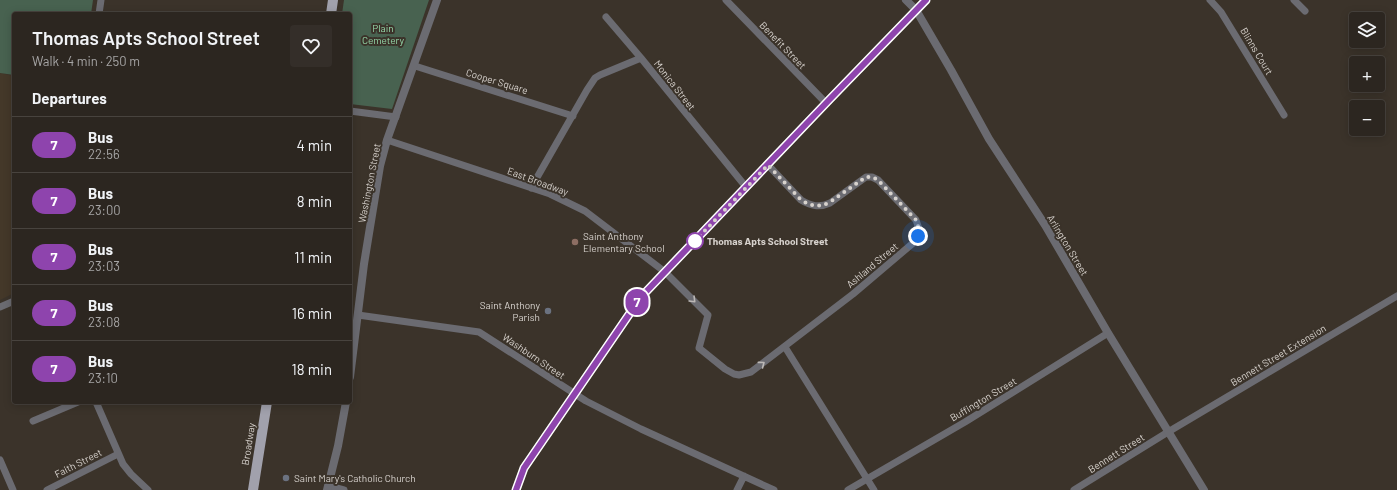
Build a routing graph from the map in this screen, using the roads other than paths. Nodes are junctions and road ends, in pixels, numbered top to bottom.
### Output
1 (101, 0) edge
2 (333, 0) edge
3 (437, 0) edge
4 (726, 0) edge
5 (906, 0) edge
6 (926, 0) edge
7 (1210, 0) edge
8 (1294, 0) edge
9 (916, 10) junction
10 (1305, 11) dead end
11 (99, 12) edge
12 (331, 12) edge
13 (606, 17) dead end
14 (641, 58) junction
15 (415, 66) junction
16 (826, 103) junction
17 (352, 111) edge
18 (1284, 115) dead end
19 (573, 116) junction
20 (396, 117) junction
21 (387, 140) junction
22 (768, 165) junction
23 (746, 187) junction
24 (531, 188) junction
25 (665, 272) junction
26 (1397, 296) edge
27 (12, 302) edge
28 (0, 307) edge
29 (358, 315) junction
30 (1108, 333) junction
31 (785, 347) junction
32 (352, 361) edge
33 (574, 394) junction
34 (73, 404) edge
35 (97, 404) edge
36 (267, 404) edge
37 (346, 404) edge
38 (33, 421) dead end
39 (1168, 432) junction
40 (118, 454) junction
41 (0, 460) edge
42 (744, 476) junction
43 (867, 479) junction
44 (328, 488) edge
45 (13, 490) edge
46 (47, 490) edge
47 (148, 490) edge
48 (253, 490) edge
49 (344, 490) edge
50 (516, 490) edge
51 (737, 490) edge
52 (774, 490) edge
53 (848, 490) edge
54 (874, 490) edge
55 (1074, 490) edge
56 (1204, 490) edge

1 - 11 street
2 - 12 main road
3 - 15 street, Washington Street
4 - 16 street, Benefit Street
5 - 9 street, Arlington Street
6 - 9 street
7 - 18 street, Blinns Court
8 - 10 street
9 - 16 street
9 - 30 street, Arlington Street
13 - 14 street
14 - 19 street, Monica Street
14 - 23 street, Monica Street
15 - 19 street, Cooper Square
15 - 20 street, Washington Street
16 - 22 street
17 - 20 street
19 - 24 street, Monica Street
20 - 21 street, Washington Street
21 - 24 street, East Broadway
21 - 29 street, Washington Street
22 - 23 street
22 - 31 street, Ashland Street
23 - 25 street
24 - 25 street, East Broadway
25 -> 31 street, Ashland Street
25 - 33 street
26 - 39 street, Bennett Street Extension
27 - 28 street
29 - 32 street, Washington Street
29 - 33 street, Washburn Street
30 - 39 street, Arlington Street
30 - 43 street, Buffington Street
31 - 43 street
33 - 42 street, Washburn Street
33 - 50 street
34 - 38 street
35 - 40 street
36 - 48 main road, Broadway
37 - 44 street
39 - 55 street, Bennett Street
39 - 56 street, Arlington Street
40 - 46 street, Faith Street
40 - 47 street
41 - 45 street
42 - 51 street
42 - 52 street, Washburn Street
43 - 53 street
43 - 54 street
44 - 49 street

